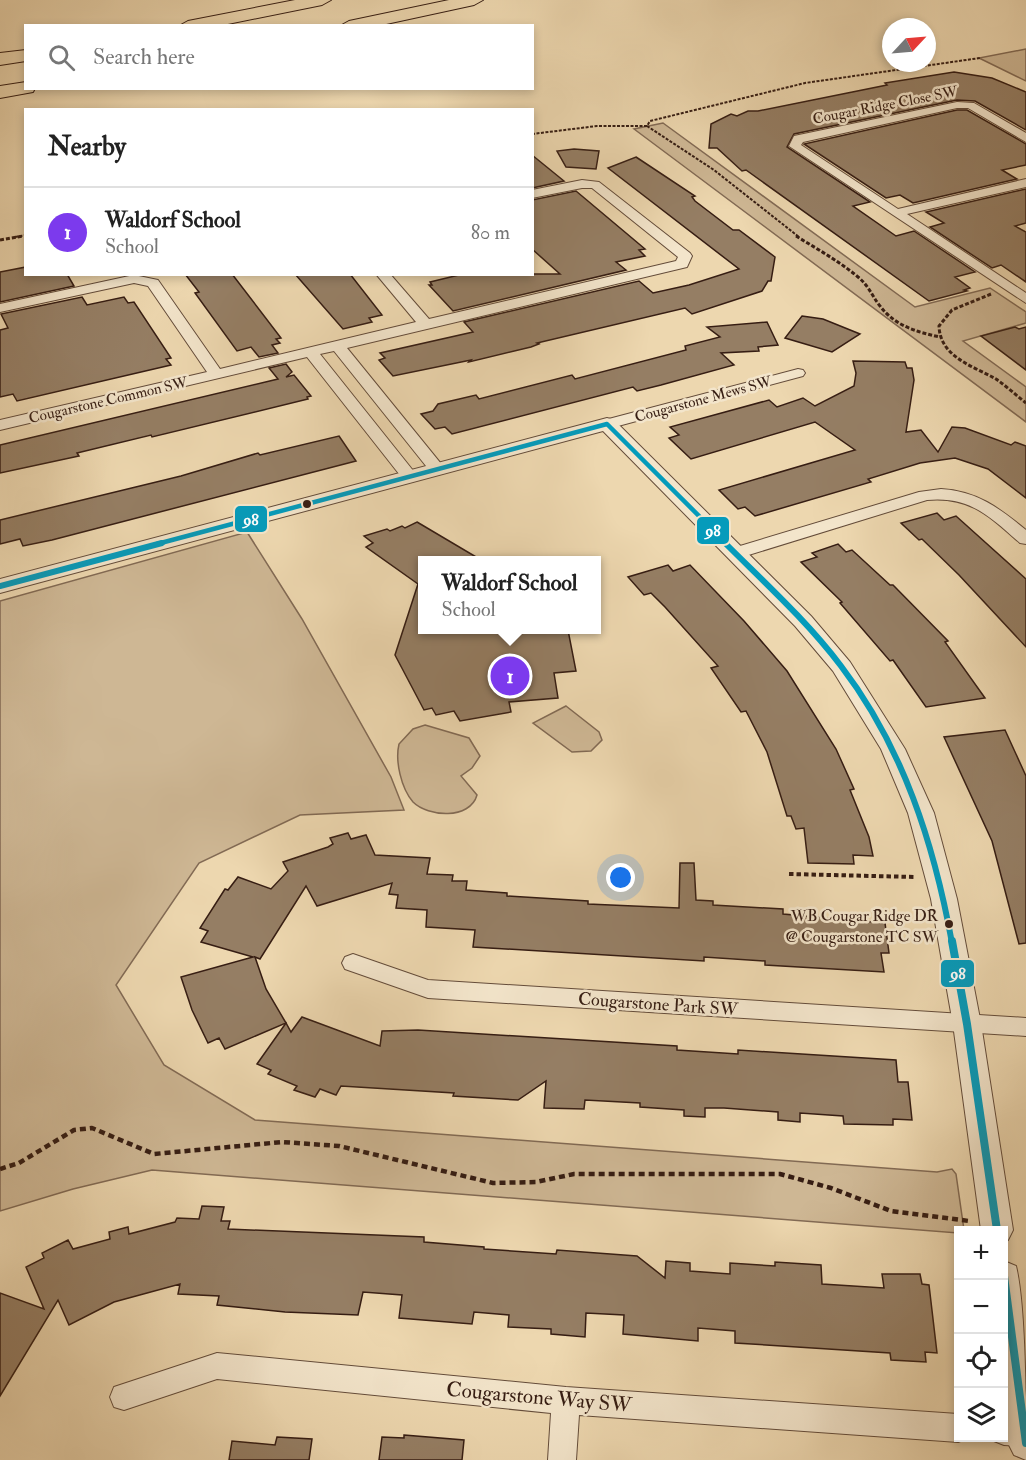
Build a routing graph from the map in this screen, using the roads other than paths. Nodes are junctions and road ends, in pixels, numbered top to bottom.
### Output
1 (322, 0) edge
2 (474, 0) edge
3 (198, 24) edge
4 (359, 24) edge
5 (24, 55) edge
6 (0, 59) edge
7 (24, 88) edge
8 (0, 92) edge
9 (1026, 138) edge
10 (1026, 183) edge
11 (534, 194) edge
12 (896, 213) junction
13 (383, 276) edge
14 (1026, 299) edge
15 (0, 308) edge
16 (425, 324) junction
17 (337, 345) junction
18 (311, 352) junction
19 (798, 373) dead end
20 (216, 374) junction
21 (607, 424) junction
22 (0, 425) edge
23 (436, 468) junction
24 (409, 476) junction
25 (1026, 539) edge
26 (736, 553) junction
27 (0, 586) edge
28 (354, 963) dead end
29 (967, 1024) junction
30 (1026, 1027) edge
31 (997, 1226) edge
32 (1004, 1280) edge
33 (124, 1397) dead end
34 (566, 1401) junction
35 (954, 1428) edge
36 (1020, 1434) edge
37 (562, 1460) edge

1 - 3 highway
2 - 4 highway
5 - 6 highway
7 - 8 highway
9 - 12 street, Cougar Ridge Close SW
10 - 12 street
11 - 16 street, Cougarstone Common SW
12 - 14 street, Cougar Ridge Close SW
13 - 16 street
15 - 20 street, Cougarstone Common SW
16 - 17 street, Cougarstone Common SW
17 - 18 street, Cougarstone Common SW
17 - 23 street
18 - 20 street, Cougarstone Common SW
18 - 24 street
19 - 21 street, Cougarstone Mews SW
20 - 22 street, Cougarstone Common SW
21 - 23 street
21 - 26 street
23 - 24 street
24 - 27 street
25 - 26 street
26 - 29 street
28 - 29 street, Cougarstone Park SW
29 - 30 street, Cougarstone Park SW
29 - 31 street
32 - 36 street
33 - 34 street, Cougarstone Way SW
34 - 35 street, Cougarstone Way SW
34 - 37 street

